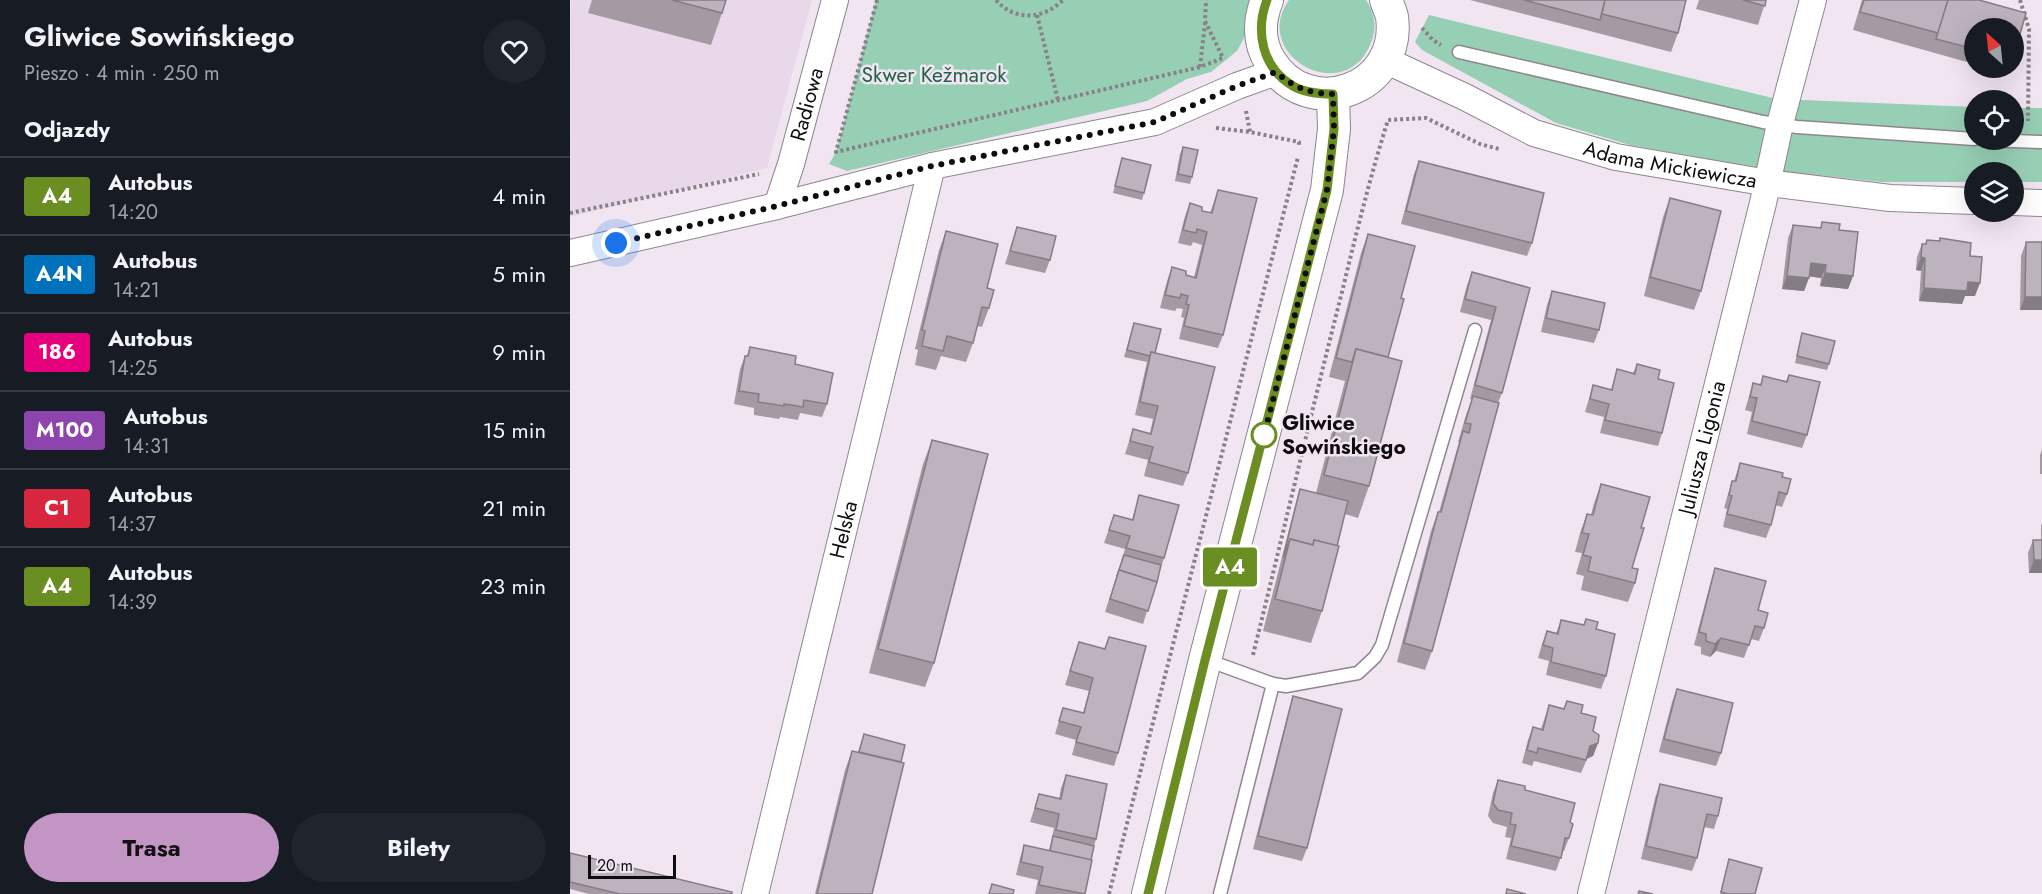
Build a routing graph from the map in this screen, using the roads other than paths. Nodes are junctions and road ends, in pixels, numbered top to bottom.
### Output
1 (836, 0) edge
2 (1268, 0) edge
3 (1386, 0) edge
4 (1813, 0) edge
5 (1459, 52) road end
6 (1385, 60) junction
7 (1276, 72) junction
8 (1333, 94) junction
9 (1780, 124) junction
10 (1964, 138) edge
11 (2024, 142) edge
12 (2042, 142) edge
13 (932, 166) junction
14 (1768, 183) junction
15 (1964, 201) edge
16 (2024, 202) edge
17 (2042, 202) edge
18 (777, 206) junction
19 (570, 253) edge
20 (1475, 330) dead end
21 (1205, 660) junction
22 (1273, 684) junction
23 (755, 894) edge
24 (1148, 894) edge
25 (1220, 894) edge
26 (1591, 894) edge

1 - 18 street, Radiowa
2 - 7 street
3 - 6 street
4 - 9 street, Juliusza Ligonia
5 - 9 lane
6 - 8 street
6 - 14 street, Adama Mickiewicza
7 - 8 street
7 - 13 street
8 - 21 street
9 - 10 lane
9 - 14 street, Juliusza Ligonia
11 - 12 lane
13 - 18 street
13 - 23 street, Helska
14 - 15 street, Adama Mickiewicza
14 - 26 street, Juliusza Ligonia
16 - 17 street
18 - 19 street
20 - 22 lane
21 - 22 lane
21 - 24 street
22 - 25 lane

